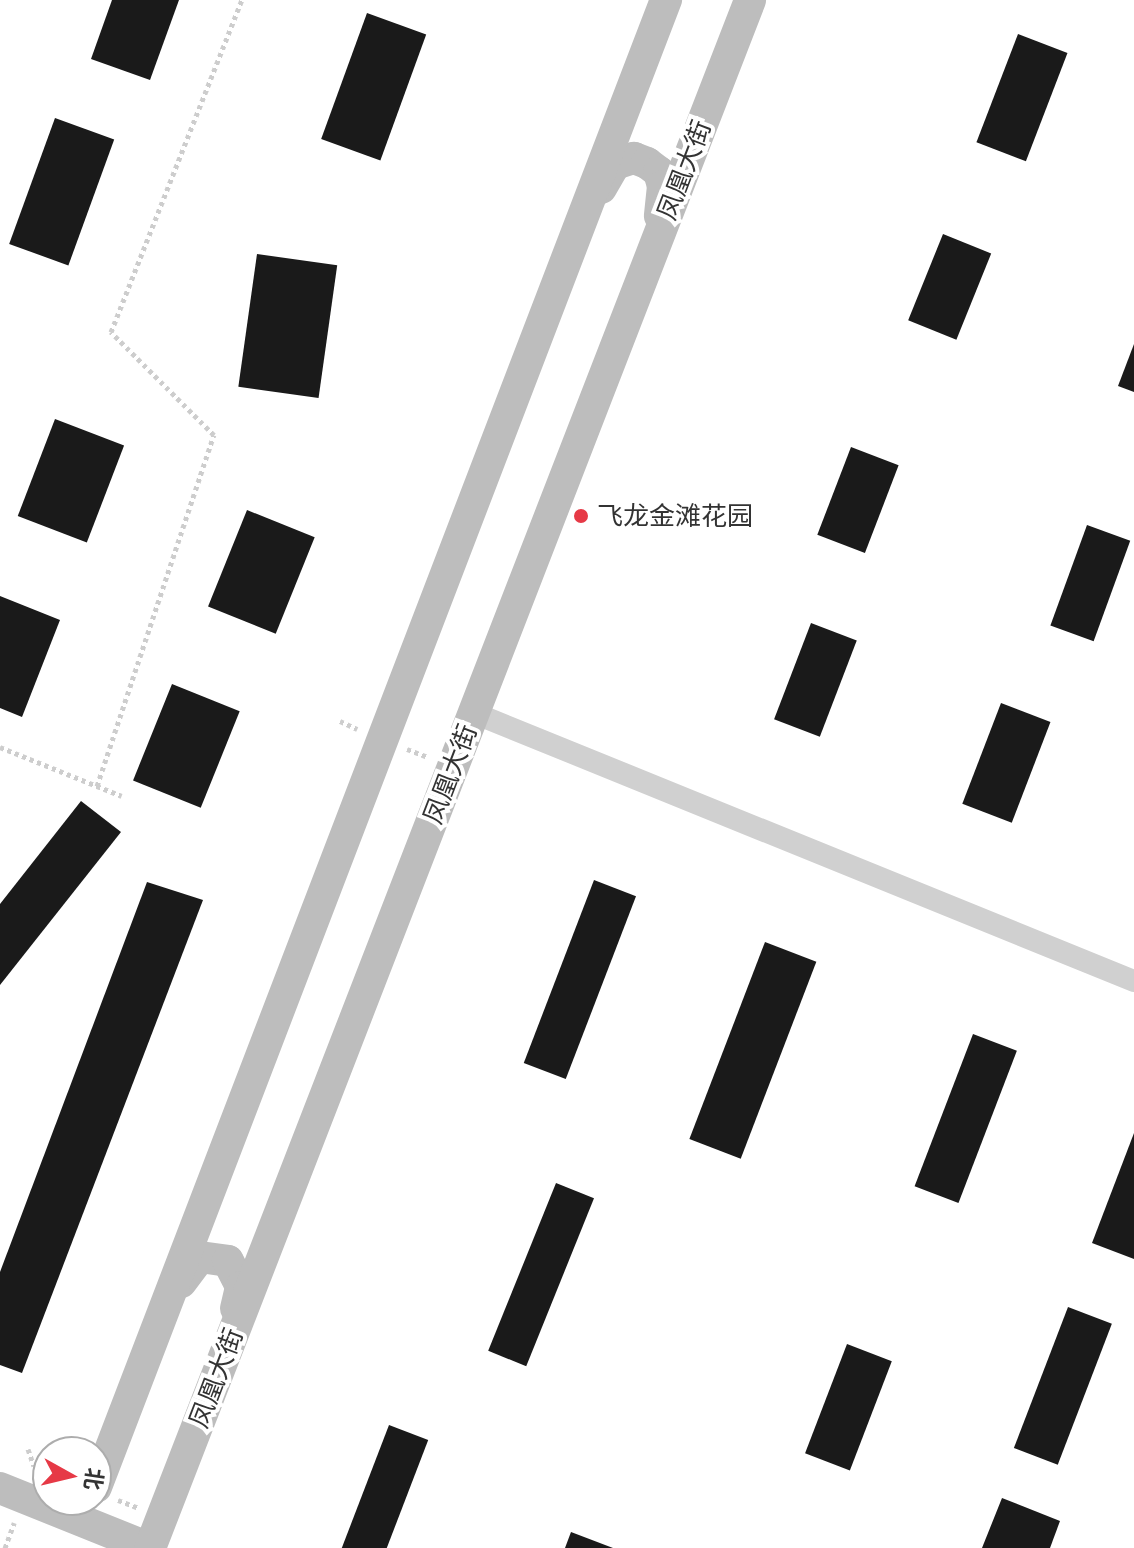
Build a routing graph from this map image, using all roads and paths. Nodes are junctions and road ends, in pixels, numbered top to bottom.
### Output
1 (242, 0) edge
2 (666, 0) edge
3 (750, 0) edge
4 (577, 232) junction
5 (650, 258) junction
6 (474, 713) junction
7 (340, 721) dead end
8 (369, 733) dead end
9 (398, 745) dead end
10 (0, 747) edge
11 (442, 763) dead end
12 (97, 786) junction
13 (122, 796) dead end
14 (1134, 981) edge
15 (155, 1333) junction
16 (227, 1351) junction
17 (112, 1445) edge
18 (28, 1449) dead end
19 (32, 1460) edge
20 (0, 1488) edge
21 (83, 1523) edge
22 (150, 1548) edge

1 - 12 path
2 - 4 main road
3 - 5 main road, 凤凰大街
4 - 5 main road
4 - 15 main road
5 - 6 main road, 凤凰大街
6 - 14 street
6 - 16 main road, 凤凰大街
7 - 8 path
9 - 11 path
10 - 12 path
12 - 13 path
15 - 16 main road
15 - 17 main road
16 - 22 main road, 凤凰大街
18 - 19 path
20 - 21 main road
21 - 22 main road

